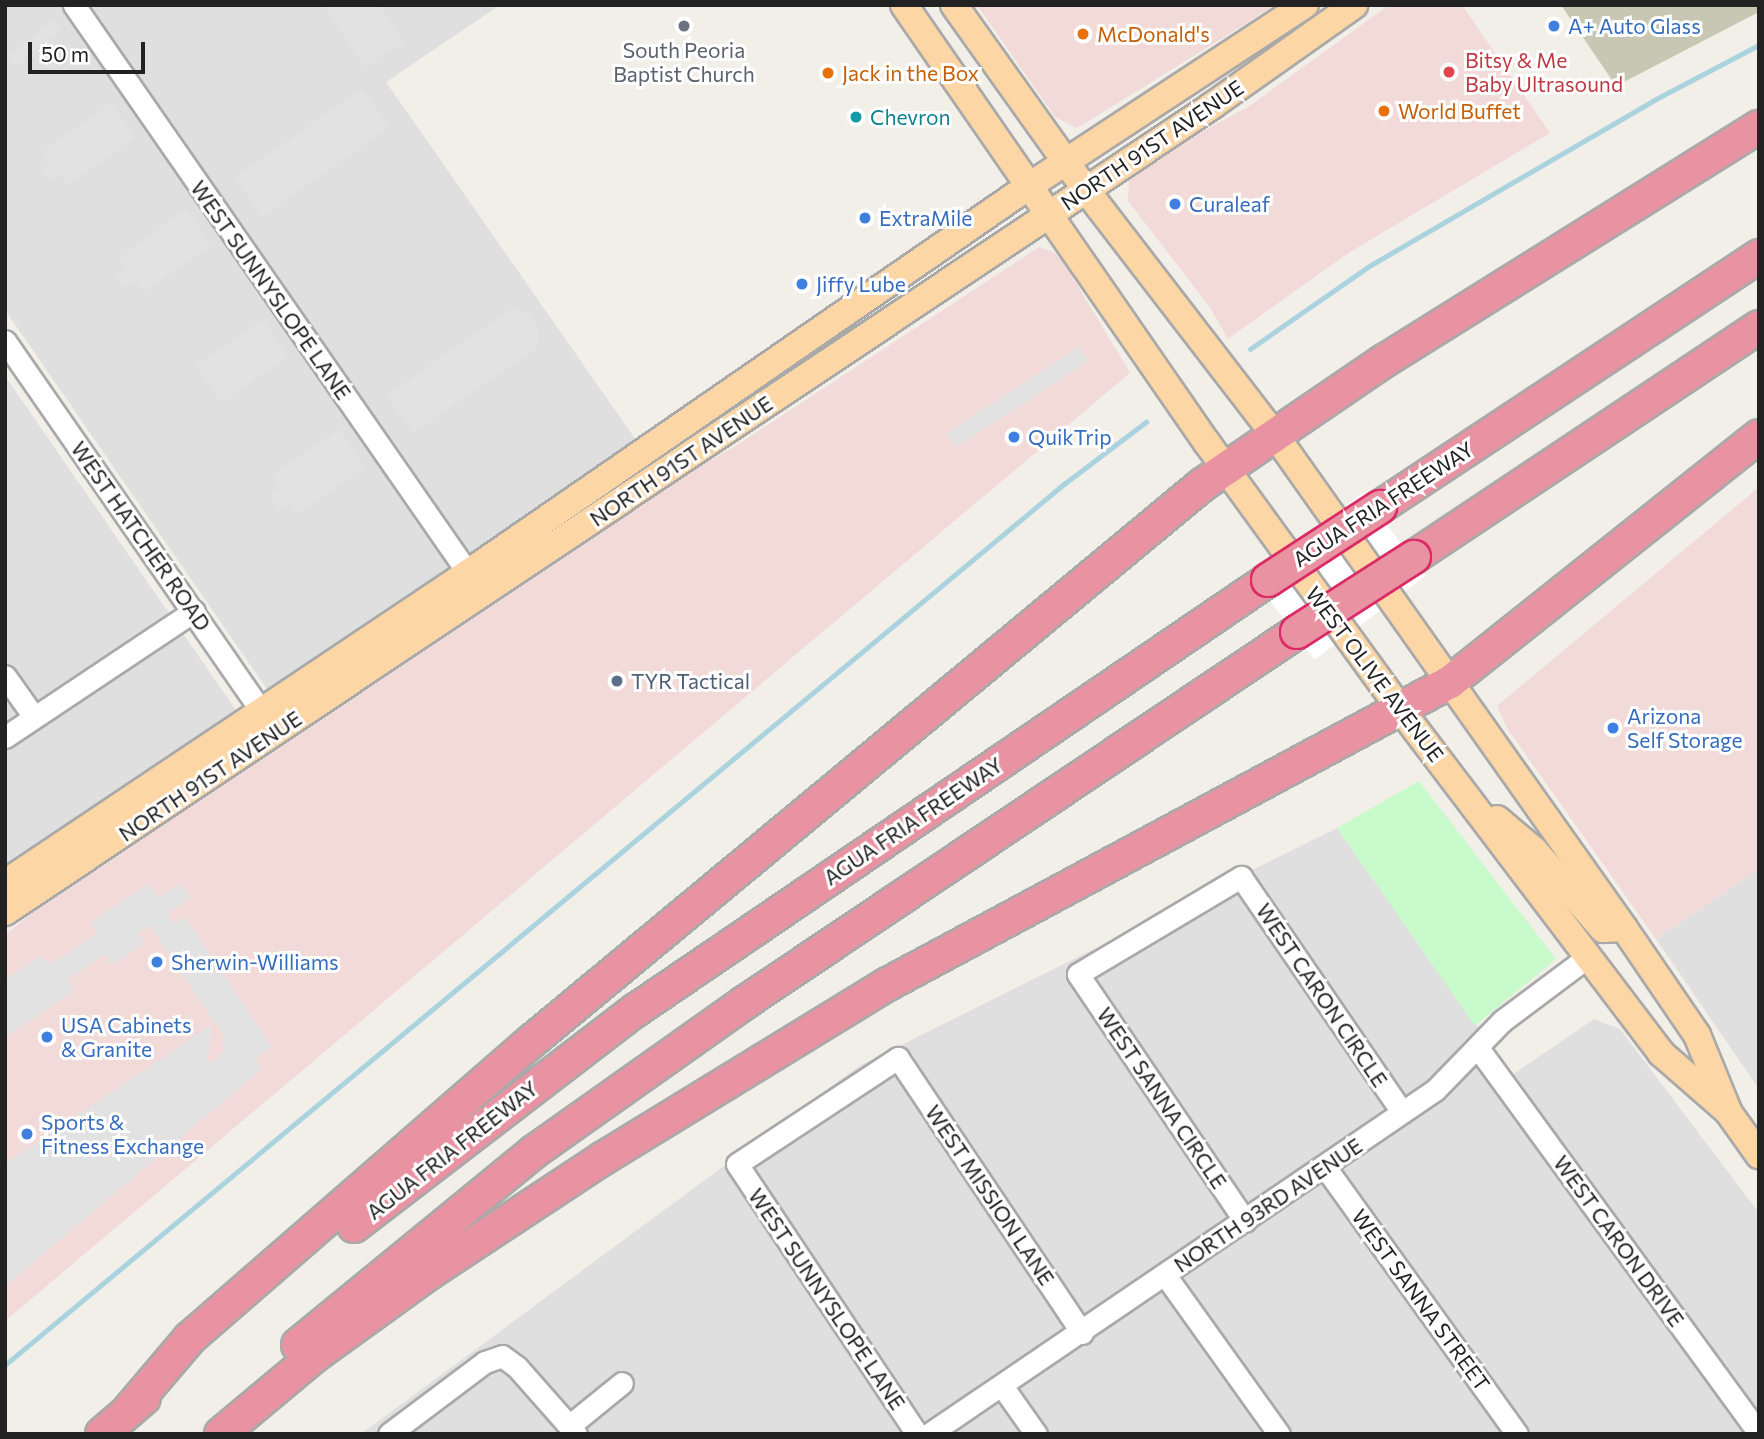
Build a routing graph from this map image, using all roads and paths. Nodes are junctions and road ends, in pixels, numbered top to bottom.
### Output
1 (74, 5) edge
2 (904, 5) edge
3 (954, 5) edge
4 (1306, 5) edge
5 (1354, 5) edge
6 (1759, 127) edge
7 (1066, 162) junction
8 (1029, 187) junction
9 (1086, 190) junction
10 (1049, 215) junction
11 (1759, 256) edge
12 (1759, 327) edge
13 (819, 331) junction
14 (5, 341) edge
15 (836, 357) junction
16 (1275, 435) junction
17 (1759, 436) edge
18 (655, 446) junction
19 (670, 468) junction
20 (1226, 469) junction
21 (475, 584) junction
22 (194, 611) junction
23 (5, 676) edge
24 (1450, 682) junction
25 (1399, 709) junction
26 (34, 717) junction
27 (269, 722) junction
28 (5, 737) edge
29 (1472, 803) junction
30 (37, 876) junction
31 (5, 883) edge
32 (5, 912) edge
33 (1624, 928) junction
34 (1589, 956) junction
35 (1078, 974) joint
36 (1478, 1048) junction
37 (1402, 1112) junction
38 (1729, 1112) junction
39 (1759, 1154) edge
40 (737, 1164) joint
41 (1325, 1167) junction
42 (1245, 1221) junction
43 (1165, 1275) junction
44 (1082, 1333) junction
45 (622, 1383) dead end
46 (1002, 1386) junction
47 (128, 1412) junction
48 (573, 1430) edge
49 (1759, 1433) edge
50 (102, 1434) edge
51 (197, 1434) edge
52 (221, 1434) edge
53 (389, 1434) edge
54 (916, 1434) edge
55 (929, 1434) edge
56 (1037, 1434) edge
57 (1279, 1434) edge
58 (1517, 1434) edge

1 - 21 street, WEST SUNNYSLOPE LANE
2 - 8 main road, WEST OLIVE AVENUE
3 - 7 main road, WEST OLIVE AVENUE
4 - 7 main road, NORTH 91ST AVENUE
5 - 9 main road, NORTH 91ST AVENUE
6 - 16 highway
7 - 8 main road, NORTH 91ST AVENUE
7 - 9 main road, WEST OLIVE AVENUE
8 - 10 main road, WEST OLIVE AVENUE
8 - 13 main road, NORTH 91ST AVENUE
9 - 10 main road, NORTH 91ST AVENUE
9 - 16 main road, WEST OLIVE AVENUE
10 - 15 main road, NORTH 91ST AVENUE
10 - 20 main road, WEST OLIVE AVENUE
11 - 47 highway, AGUA FRIA FREEWAY, bridge
12 - 51 highway, bridge
13 - 15 main road
13 - 18 main road, NORTH 91ST AVENUE
14 - 22 street, WEST HATCHER ROAD
15 - 19 main road, NORTH 91ST AVENUE
16 - 20 highway
16 - 24 main road, WEST OLIVE AVENUE
17 - 24 highway
18 - 19 main road
18 - 21 main road, NORTH 91ST AVENUE
19 - 21 main road, NORTH 91ST AVENUE
20 - 25 main road, WEST OLIVE AVENUE
20 - 47 highway
21 - 27 main road, NORTH 91ST AVENUE
22 - 26 street
22 - 27 street, WEST HATCHER ROAD
23 - 26 street
24 - 25 highway
24 - 33 main road, WEST OLIVE AVENUE
25 - 29 main road, WEST OLIVE AVENUE
25 - 52 highway
26 - 28 street
27 - 30 main road, NORTH 91ST AVENUE
29 - 33 main road
29 - 34 main road, WEST OLIVE AVENUE
30 - 31 main road, NORTH 91ST AVENUE
30 - 32 main road, NORTH 91ST AVENUE
33 - 38 main road, WEST OLIVE AVENUE
34 - 36 street, NORTH 93RD AVENUE
34 - 38 main road, WEST OLIVE AVENUE
35 - 37 street, WEST CARON CIRCLE
35 - 42 street, WEST SANNA CIRCLE
36 - 37 street, NORTH 93RD AVENUE
36 - 49 street, WEST CARON DRIVE
37 - 41 street, NORTH 93RD AVENUE
38 - 39 main road, WEST OLIVE AVENUE
40 - 44 street, WEST MISSION LANE
40 - 54 street, WEST SUNNYSLOPE LANE
41 - 42 street, NORTH 93RD AVENUE
41 - 58 street, WEST SANNA STREET
42 - 43 street, NORTH 93RD AVENUE
43 - 44 street, NORTH 93RD AVENUE
43 - 57 street
44 - 46 street, NORTH 93RD AVENUE
45 - 48 street
46 - 55 street, NORTH 93RD AVENUE
46 - 56 street
47 - 50 highway, AGUA FRIA FREEWAY
48 - 53 street

